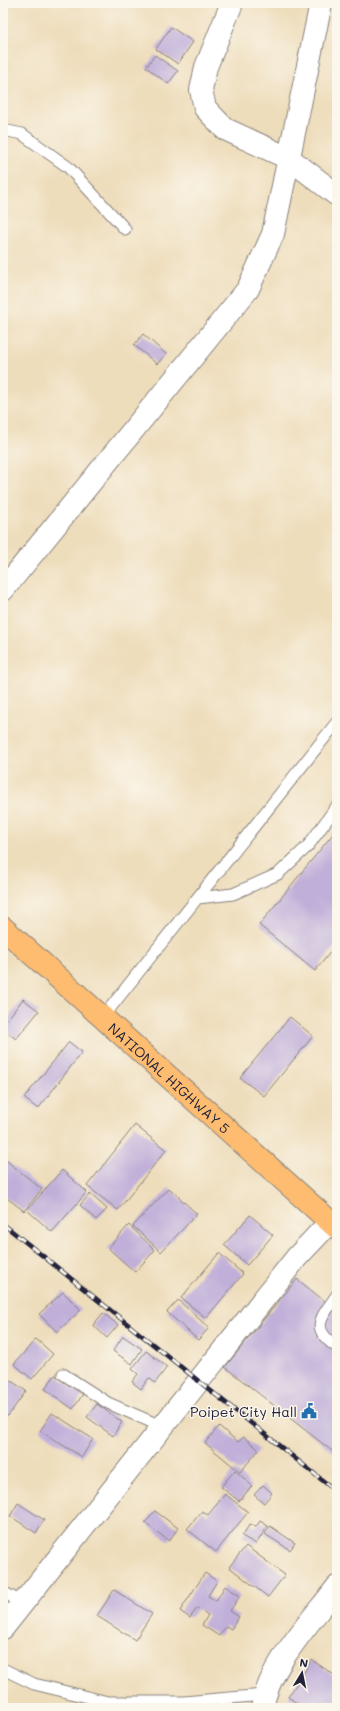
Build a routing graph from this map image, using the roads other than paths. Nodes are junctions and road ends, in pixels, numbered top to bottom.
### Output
1 (232, 3) edge
2 (321, 3) edge
3 (3, 130) edge
4 (290, 159) junction
5 (337, 195) edge
6 (124, 229) dead end
7 (3, 590) edge
8 (336, 728) edge
9 (337, 806) edge
10 (198, 898) junction
11 (3, 928) edge
12 (103, 1017) junction
13 (334, 1225) edge
14 (337, 1295) edge
15 (337, 1347) edge
16 (63, 1374) dead end
17 (163, 1427) junction
18 (337, 1587) edge
19 (3, 1592) edge
20 (22, 1603) junction
21 (3, 1628) edge
22 (3, 1669) edge
23 (263, 1701) edge

1 - 4 street
2 - 4 street
3 - 6 lane
4 - 5 street
4 - 7 street
8 - 10 lane
9 - 10 lane
10 - 12 lane
11 - 12 highway, NATIONAL HIGHWAY 5
12 - 13 highway, NATIONAL HIGHWAY 5
13 - 17 street
14 - 15 lane
16 - 17 lane
17 - 20 street
18 - 23 street
19 - 20 lane
20 - 21 street
22 - 23 lane

